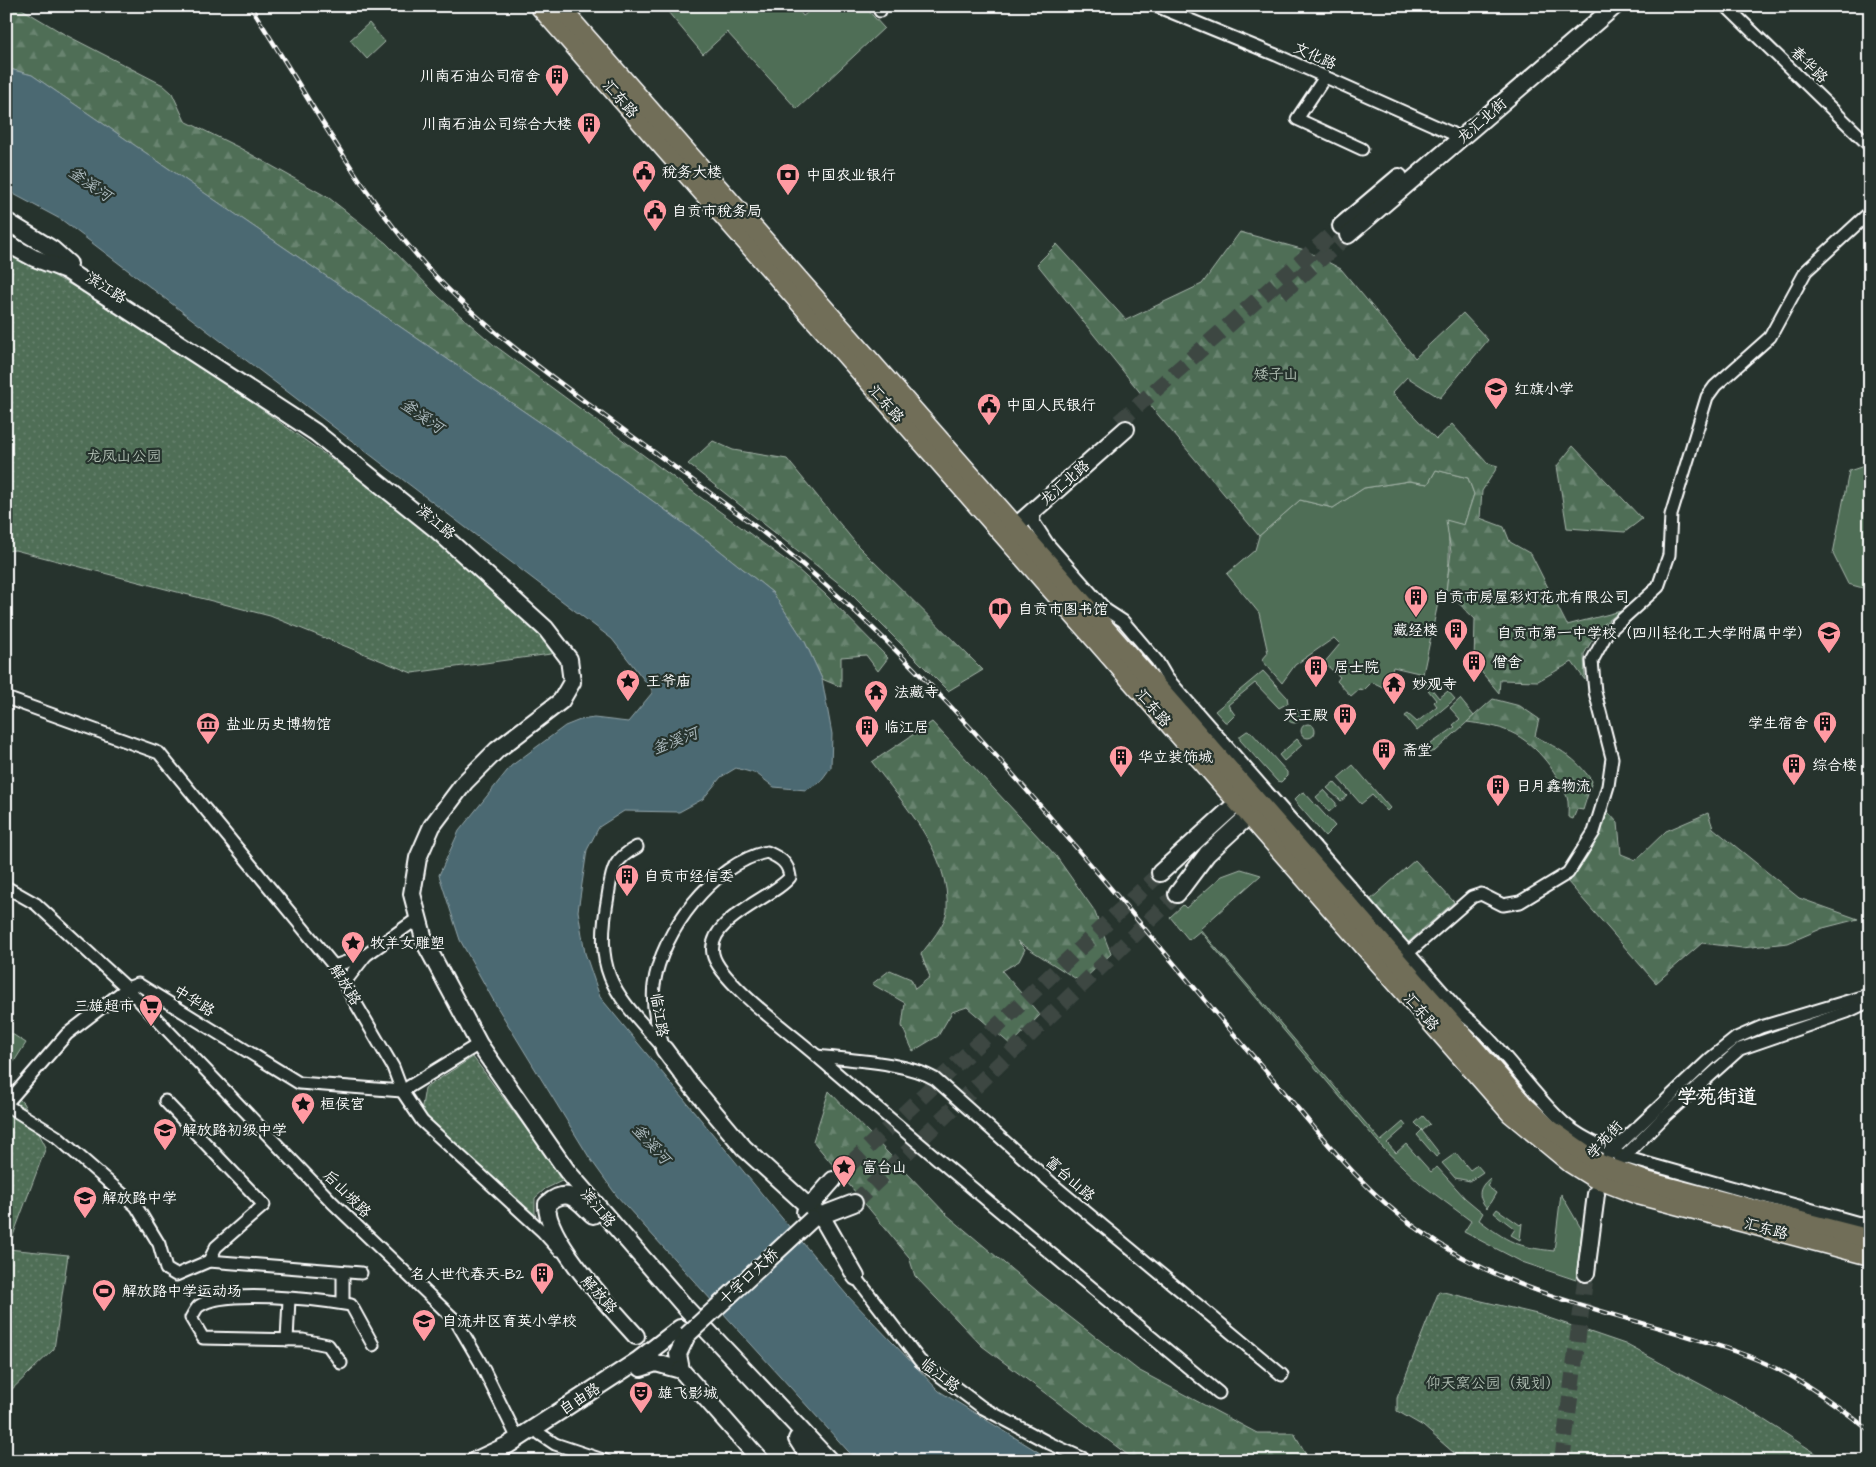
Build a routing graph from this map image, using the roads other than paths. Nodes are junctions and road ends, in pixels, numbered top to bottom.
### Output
1 (539, 6) edge
2 (559, 6) edge
3 (1156, 6) edge
4 (1602, 6) edge
5 (1616, 6) edge
6 (1726, 6) edge
7 (1325, 77) junction
8 (1455, 137) junction
9 (1870, 146) edge
10 (1362, 149) dead end
11 (1870, 212) edge
12 (6, 222) edge
13 (6, 230) edge
14 (1344, 231) tunnel mouth
15 (6, 242) edge
16 (69, 264) junction
17 (1036, 509) junction
18 (1006, 529) junction
19 (6, 698) edge
20 (1249, 805) junction
21 (637, 847) dead end
22 (6, 887) edge
23 (417, 919) junction
24 (1409, 952) junction
25 (366, 955) junction
26 (334, 966) junction
27 (345, 982) junction
28 (127, 988) junction
29 (1870, 992) edge
30 (1870, 1002) edge
31 (479, 1044) junction
32 (664, 1049) junction
33 (817, 1056) junction
34 (402, 1091) junction
35 (165, 1101) dead end
36 (6, 1104) edge
37 (1612, 1151) junction
38 (1605, 1174) junction
39 (832, 1180) tunnel mouth
40 (854, 1203) tunnel mouth
41 (812, 1213) junction
42 (1870, 1226) edge
43 (623, 1236) junction
44 (1870, 1239) edge
45 (1870, 1256) edge
46 (209, 1261) junction
47 (344, 1272) junction
48 (361, 1273) dead end
49 (1586, 1273) tunnel mouth
50 (856, 1277) joint
51 (587, 1281) junction
52 (289, 1299) junction
53 (342, 1303) junction
54 (683, 1332) junction
55 (636, 1336) junction
56 (287, 1340) junction
57 (373, 1345) dead end
58 (340, 1363) dead end
59 (635, 1367) junction
60 (681, 1370) junction
61 (1282, 1375) dead end
62 (1219, 1393) dead end
63 (771, 1400) junction
64 (540, 1434) junction
65 (518, 1439) junction
66 (745, 1442) junction
67 (474, 1461) edge
68 (494, 1461) edge
69 (606, 1461) edge
70 (760, 1461) edge
71 (770, 1461) edge
72 (811, 1461) edge
73 (830, 1461) edge
74 (1089, 1461) edge

1 - 18 main road, 汇东路
2 - 18 main road, 汇东路
3 - 7 street, 文化路
4 - 8 main road, 龙汇北街
5 - 8 main road, 龙汇北街
6 - 9 street, 春华路
7 - 8 street, 文化路
7 - 10 street
8 - 14 main road, 龙汇北街
11 - 24 street
12 - 16 main road
13 - 16 main road, 滨江路
15 - 23 main road, 滨江路
16 - 23 main road, 滨江路
17 - 18 main road, 龙汇北路
17 - 18 main road, 龙汇北路
17 - 24 street
18 - 20 main road, 汇东路
19 - 26 street, 解放路
20 - 20 main road
20 - 38 main road, 汇东路
21 - 32 street
22 - 28 street, 后山坡路
23 - 25 street
23 - 31 main road, 滨江路
24 - 37 street
25 - 26 street
25 - 27 street
26 - 27 street, 解放路
27 - 34 street, 解放路
28 - 34 street, 中华路
28 - 36 street
28 - 65 street, 后山坡路
29 - 37 street, 学苑街
30 - 38 street, 学苑街
31 - 34 street
31 - 43 main road, 滨江路
32 - 33 street, 临江路
32 - 41 main road, 临江路
33 - 61 street, 富台山路
33 - 62 street
34 - 51 street, 解放路
35 - 46 street
36 - 46 street
37 - 38 street, 学苑街
37 - 38 street
38 - 42 street
38 - 44 main road, 汇东路
38 - 45 main road, 汇东路
38 - 49 main road
39 - 41 main road, 十字口大桥
40 - 41 main road
41 - 50 main road, 临江路
41 - 54 main road, 十字口大桥, bridge
43 - 51 main road
43 - 63 main road, 滨江路
46 - 47 street
47 - 48 street
47 - 53 street
50 - 74 street, 临江路
51 - 55 main road, 解放路
52 - 53 street
52 - 56 street
52 - 56 street
53 - 57 street
54 - 55 main road
54 - 59 main road, 自由路
54 - 60 main road
55 - 59 main road
56 - 58 street
59 - 60 main road
59 - 64 main road, 自由路
59 - 65 main road, 自由路
60 - 66 main road
63 - 72 main road
63 - 73 main road, 滨江路
64 - 68 main road, 自由路
64 - 69 street
65 - 67 main road, 自由路
66 - 70 main road
66 - 71 main road

